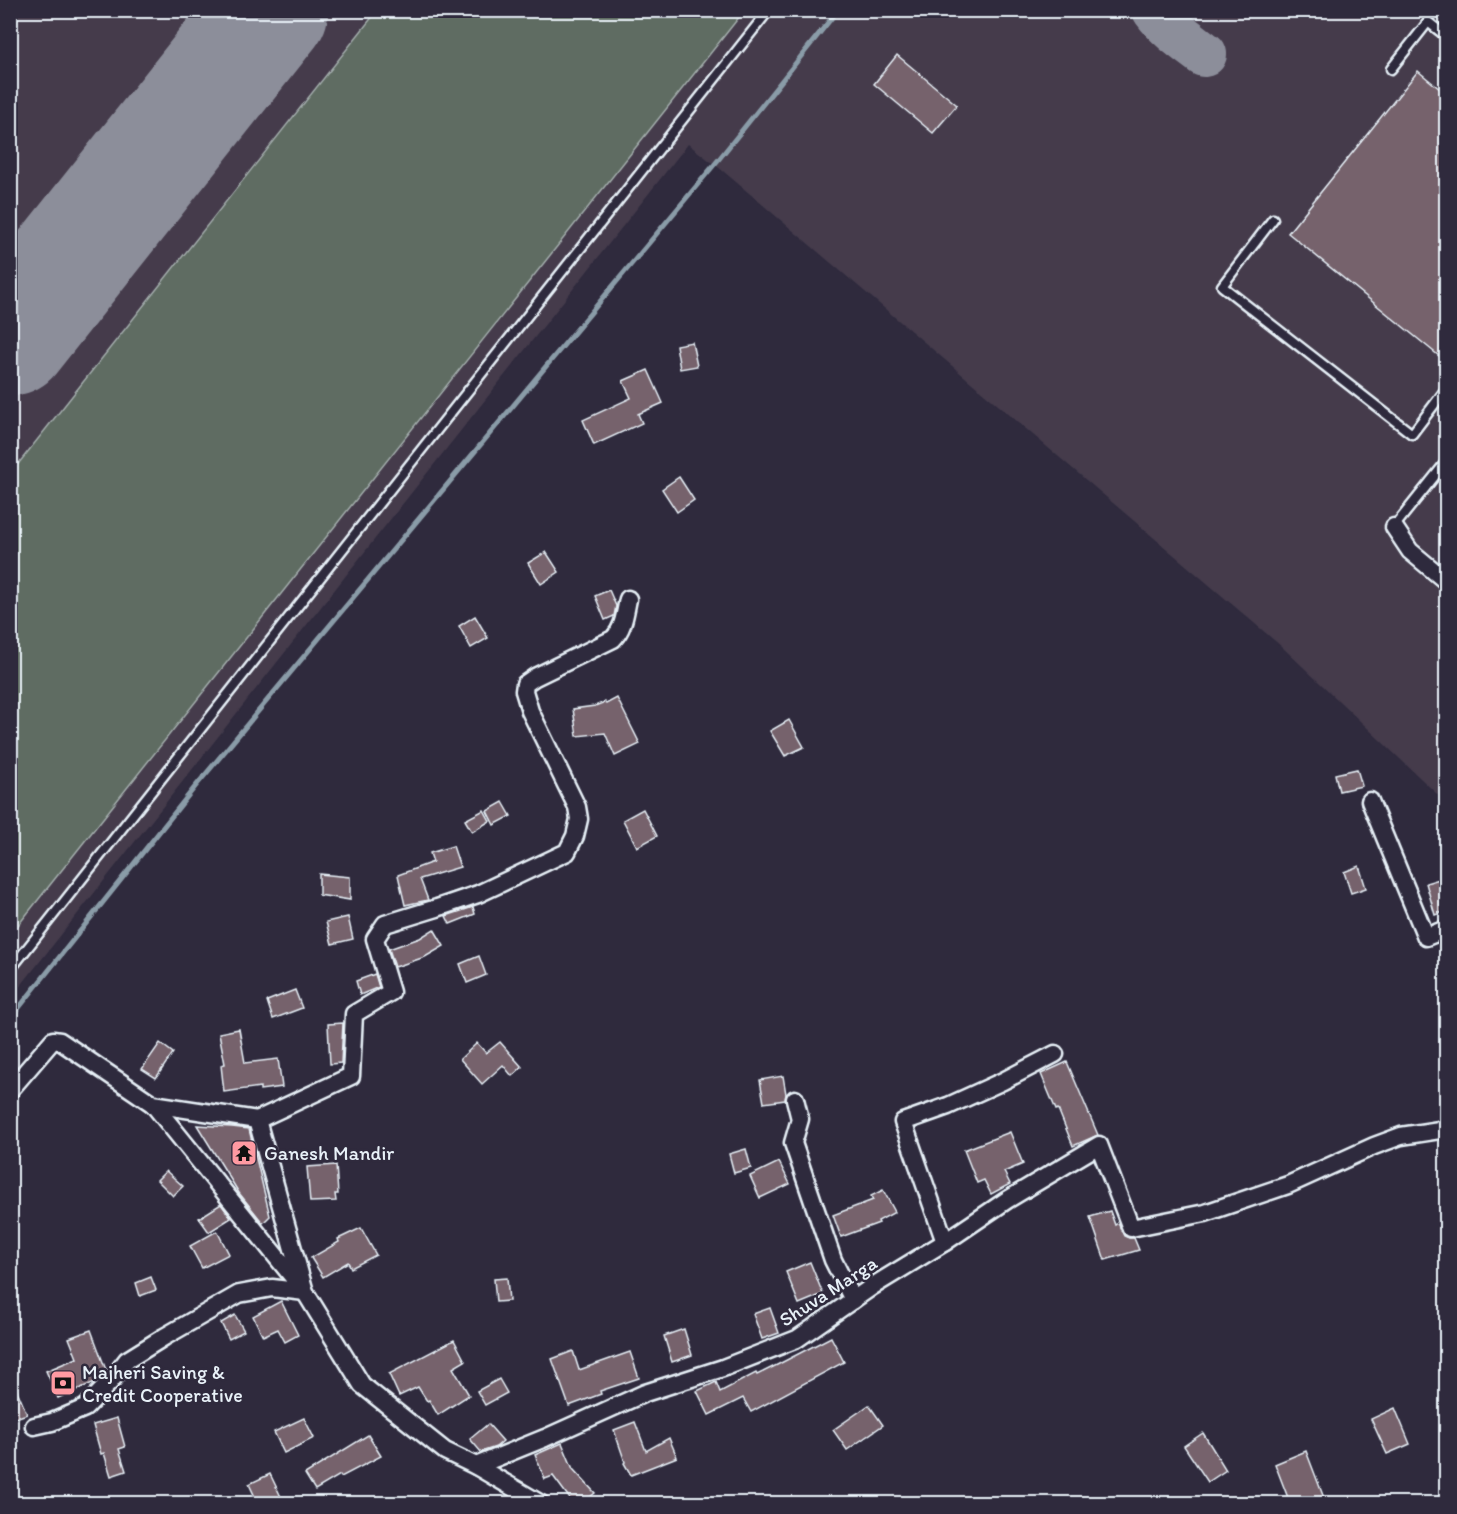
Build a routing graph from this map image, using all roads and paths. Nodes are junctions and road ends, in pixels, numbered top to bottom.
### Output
1 (769, 10) edge
2 (1446, 36) edge
3 (1391, 69) dead end
4 (1273, 219) dead end
5 (1446, 389) edge
6 (1446, 462) edge
7 (1394, 527) joint
8 (1446, 580) edge
9 (628, 599) dead end
10 (1370, 801) dead end
11 (1446, 929) edge
12 (10, 970) edge
13 (1055, 1054) dead end
14 (10, 1090) edge
15 (795, 1099) dead end
16 (153, 1104) junction
17 (257, 1120) junction
18 (1446, 1129) edge
19 (945, 1242) junction
20 (305, 1292) junction
21 (853, 1300) junction
22 (34, 1426) dead end
23 (476, 1466) junction
24 (541, 1503) edge

1 - 12 lane
2 - 3 lane
4 - 5 lane
6 - 7 lane
7 - 8 street
9 - 17 street
10 - 11 street
13 - 19 street
14 - 16 street
15 - 21 street
16 - 17 street
16 - 20 street
17 - 20 street
18 - 19 street, Shuva Marga
19 - 21 street, Shuva Marga
20 - 22 street
20 - 23 street
21 - 23 street, Shuva Marga
23 - 24 street

